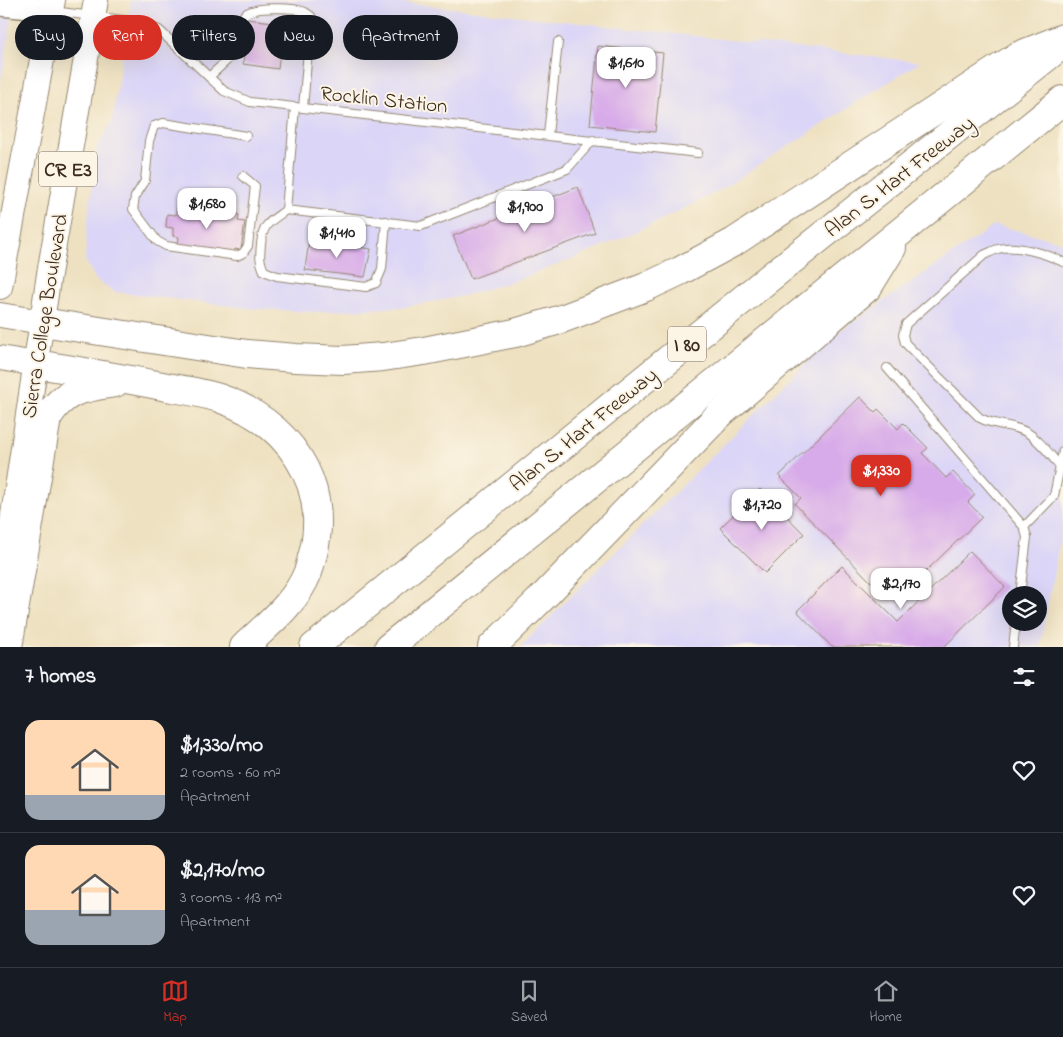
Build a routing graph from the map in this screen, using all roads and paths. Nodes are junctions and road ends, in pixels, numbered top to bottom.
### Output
1 (0, 5) edge
2 (52, 5) edge
3 (95, 8) edge
4 (1063, 38) edge
5 (558, 42) dead end
6 (1063, 44) edge
7 (209, 77) junction
8 (1063, 100) edge
9 (299, 107) junction
10 (548, 135) junction
11 (246, 136) dead end
12 (593, 140) junction
13 (698, 152) dead end
14 (243, 176) dead end
15 (286, 210) junction
16 (386, 221) junction
17 (907, 226) junction
18 (1063, 262) edge
19 (0, 287) edge
20 (0, 315) edge
21 (42, 322) junction
22 (0, 358) edge
23 (36, 364) junction
24 (887, 368) dead end
25 (134, 380) junction
26 (1063, 451) edge
27 (1060, 466) junction
28 (1024, 527) junction
29 (1021, 586) edge
30 (0, 602) edge
31 (1015, 631) edge
32 (8, 647) edge
33 (244, 647) edge
34 (314, 647) edge
35 (389, 647) edge
36 (492, 647) edge
37 (1013, 647) edge

1 - 2 street
2 - 3 lane, Rocklin Station
2 - 19 main road, CR E3
3 - 7 lane, Rocklin Station
3 - 21 main road, Sierra College Boulevard / CR E3
4 - 21 highway
5 - 10 lane
6 - 34 highway, Alan S. Hart Freeway / I 80
7 - 9 lane, Rocklin Station
7 - 9 lane
8 - 17 highway, Alan S. Hart Freeway / I 80
9 - 10 lane, Rocklin Station
9 - 15 lane
10 - 12 lane, Rocklin Station
11 - 14 lane
12 - 13 lane, Rocklin Station
12 - 16 lane
15 - 16 lane
15 - 16 lane
17 - 35 highway, Alan S. Hart Freeway / I 80
17 - 36 highway
18 - 27 lane
20 - 21 main road
21 - 23 main road, Sierra College Boulevard / CR E3
22 - 23 main road
23 - 25 highway
23 - 30 main road, Sierra College Boulevard / CR E3
24 - 28 lane
25 - 32 highway
25 - 33 highway
26 - 27 lane
27 - 28 lane
28 - 29 lane
31 - 37 lane

